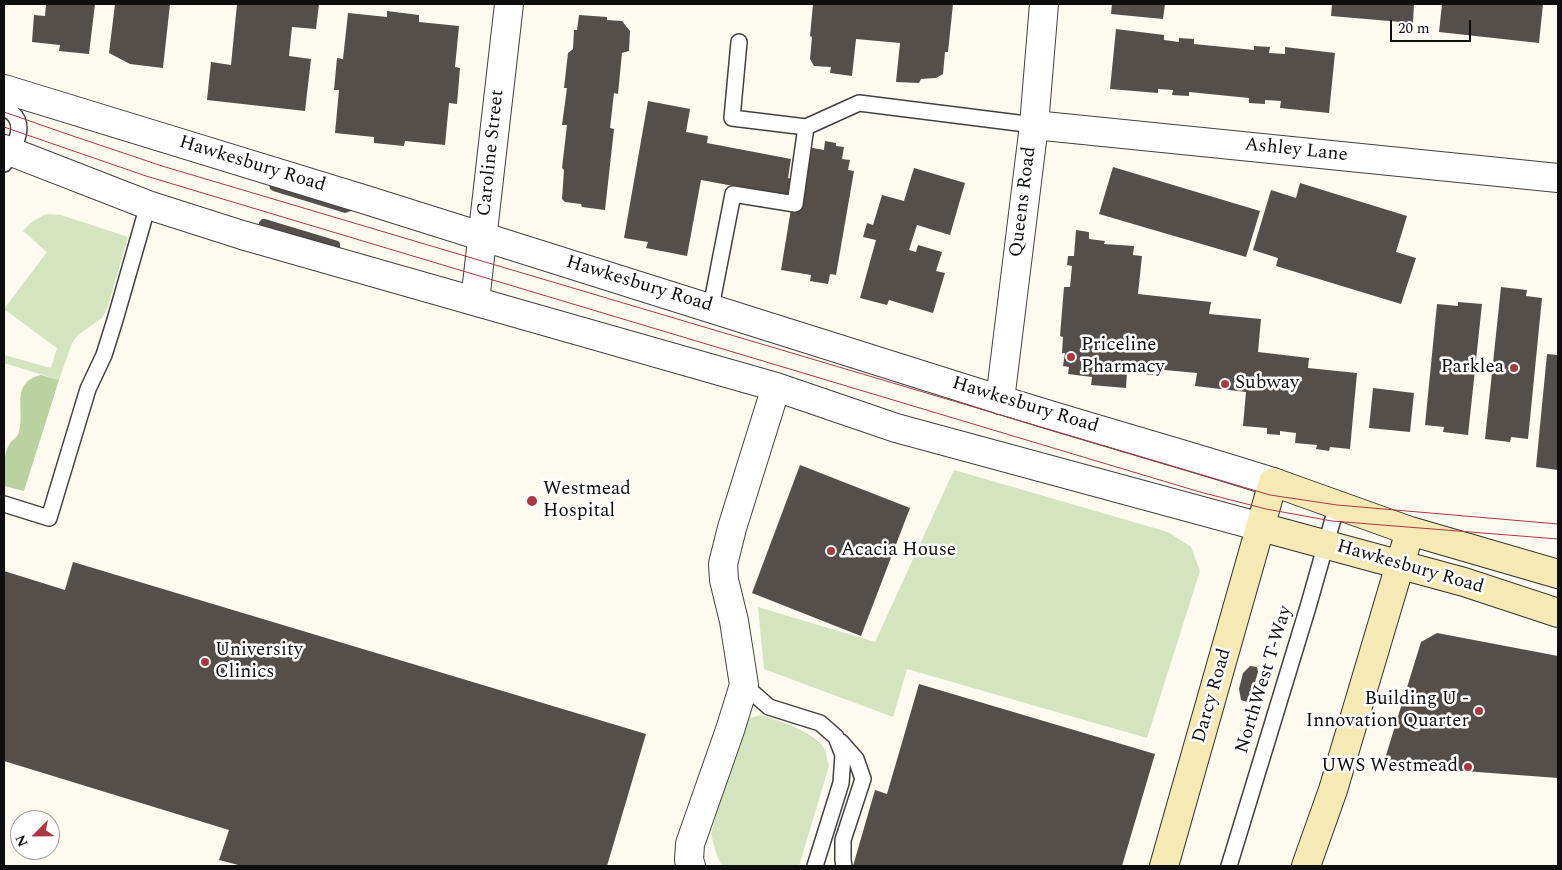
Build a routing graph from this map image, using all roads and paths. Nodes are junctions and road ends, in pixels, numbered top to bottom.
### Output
1 (509, 4) edge
2 (1044, 4) edge
3 (739, 42) dead end
4 (4, 90) edge
5 (4, 108) edge
6 (1034, 125) junction
7 (806, 128) junction
8 (6, 155) edge
9 (1558, 178) edge
10 (148, 206) junction
11 (483, 236) junction
12 (475, 301) junction
13 (711, 307) junction
14 (776, 387) junction
15 (1000, 400) junction
16 (1273, 482) junction
17 (4, 504) edge
18 (1336, 505) junction
19 (1261, 527) junction
20 (1410, 531) junction
21 (1325, 544) junction
22 (1400, 565) junction
23 (1558, 574) edge
24 (1558, 613) edge
25 (744, 685) junction
26 (836, 737) junction
27 (691, 866) edge
28 (815, 866) edge
29 (844, 866) edge
30 (1164, 866) edge
31 (1229, 866) edge
32 (1306, 866) edge

1 - 11 street, Caroline Street
2 - 6 street, Queens Road
3 - 7 lane
4 - 11 street, Hawkesbury Road
5 - 8 lane
6 - 7 lane
6 - 9 street, Ashley Lane
6 - 15 street, Queens Road
7 - 13 lane
8 - 10 street, Hawkesbury Road
10 - 12 street, Hawkesbury Road
10 - 17 lane
11 - 12 street, Caroline Street
11 - 13 street, Hawkesbury Road
12 - 14 street, Hawkesbury Road
13 - 15 street, Hawkesbury Road
14 - 19 street, Hawkesbury Road
14 - 25 street
15 - 16 street, Hawkesbury Road
16 - 18 street, Hawkesbury Road
16 - 19 street
18 - 20 street, Hawkesbury Road
18 - 21 lane, NorthWest T-Way
19 - 21 street, Hawkesbury Road
19 - 30 street, Darcy Road
20 - 22 street
20 - 23 street, Hawkesbury Road
21 - 22 street, Hawkesbury Road
21 - 31 lane, NorthWest T-Way
22 - 24 street, Hawkesbury Road
22 - 32 street
25 - 26 lane
25 - 27 street
26 - 28 lane
26 - 29 lane

